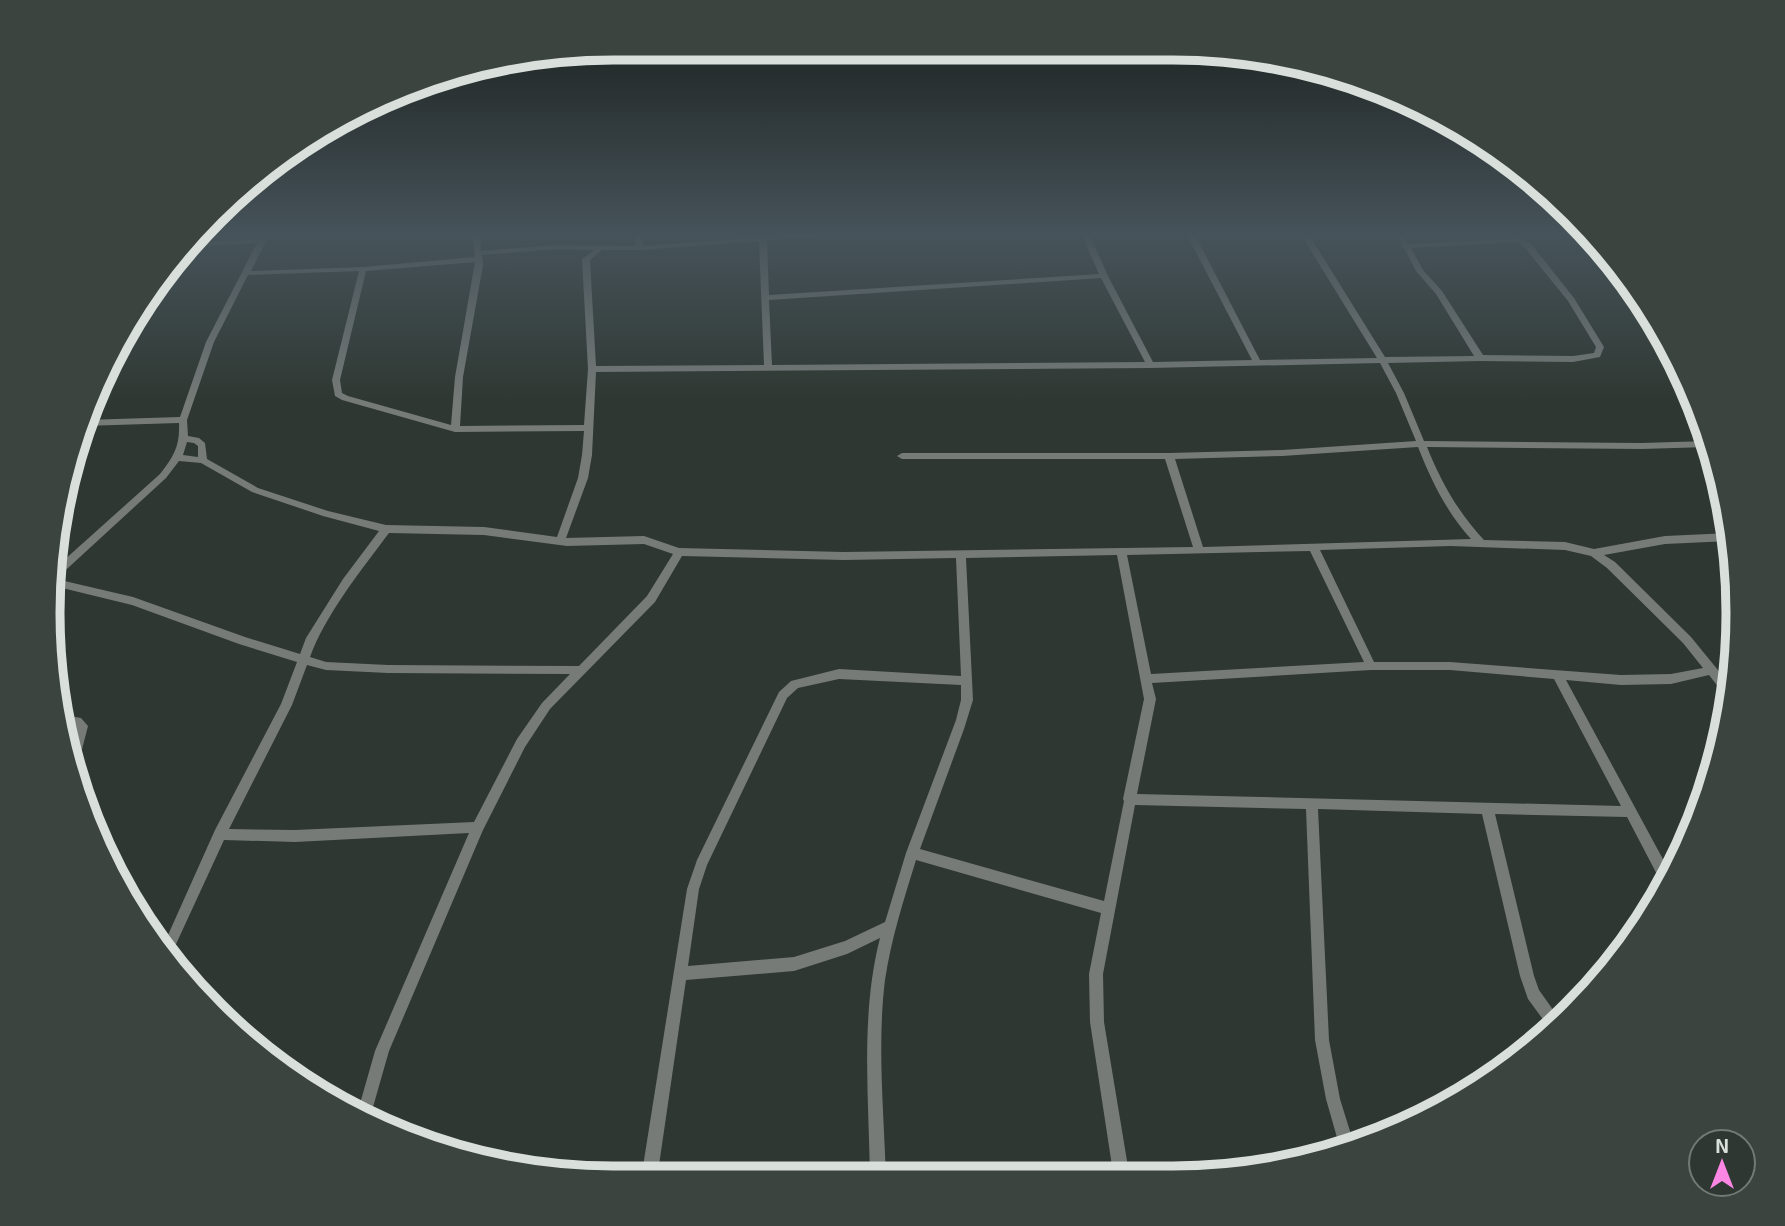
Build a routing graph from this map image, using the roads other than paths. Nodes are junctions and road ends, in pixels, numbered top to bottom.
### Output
1 (237, 290) edge
2 (358, 290) edge
3 (473, 290) edge
4 (588, 290) edge
5 (764, 290) edge
6 (884, 290) edge
7 (1111, 290) edge
8 (1220, 290) edge
9 (1339, 290) edge
10 (1435, 290) edge
11 (1563, 290) edge
12 (764, 298) junction
13 (1480, 358) junction
14 (1382, 359) junction
15 (1257, 362) junction
16 (1150, 365) junction
17 (768, 366) junction
18 (592, 369) junction
19 (183, 420) junction
20 (94, 423) edge
21 (588, 428) junction
22 (455, 429) junction
23 (184, 439) junction
24 (1421, 444) junction
25 (1699, 444) edge
26 (902, 456) dead end
27 (1170, 456) junction
28 (177, 458) junction
29 (203, 460) junction
30 (386, 529) junction
31 (1720, 537) edge
32 (560, 541) junction
33 (1480, 542) junction
34 (1314, 548) junction
35 (1199, 550) junction
36 (1121, 551) junction
37 (678, 552) junction
38 (1594, 552) junction
39 (961, 553) junction
40 (62, 568) edge
41 (61, 584) edge
42 (304, 657) junction
43 (1371, 666) junction
44 (582, 670) junction
45 (1712, 670) junction
46 (1558, 676) junction
47 (1148, 679) junction
48 (966, 681) junction
49 (1721, 682) edge
50 (70, 720) edge
51 (76, 748) edge
52 (1129, 799) junction
53 (1311, 804) junction
54 (1487, 807) junction
55 (1631, 812) junction
56 (478, 827) junction
57 (219, 834) junction
58 (912, 853) junction
59 (1662, 870) edge
60 (1109, 909) junction
61 (891, 926) junction
62 (170, 944) edge
63 (679, 974) junction
64 (1549, 1018) edge
65 (366, 1108) edge
66 (1345, 1139) edge
67 (651, 1166) edge
68 (878, 1166) edge
69 (1120, 1166) edge

1 - 19 street
2 - 22 street
3 - 22 street
4 - 18 street
5 - 12 street
6 - 12 street
7 - 16 street
8 - 15 street
9 - 14 street
10 - 13 street
11 - 13 street
12 - 17 street
13 - 14 street
14 - 15 street
14 - 24 street
15 - 16 street
16 - 17 street
17 - 18 street
18 - 21 street
19 - 20 street
19 - 23 street
21 - 22 street
21 - 32 street
23 - 28 street
23 - 29 street
24 - 25 street
24 - 27 street
24 - 33 street
26 - 27 street
27 - 35 street
28 - 29 street
28 - 40 street
29 - 30 street
30 - 32 street
30 - 42 street
31 - 38 street
32 - 37 street
33 - 34 street
33 - 38 street
34 - 35 street
34 - 43 street
35 - 36 street
36 - 39 street
36 - 47 street
37 - 39 street
37 - 44 street
38 - 45 street
39 - 48 street
41 - 42 street
42 - 44 street
42 - 57 street
43 - 46 street
43 - 47 street
44 - 56 street
45 - 46 street
45 - 49 street
46 - 55 street
47 - 52 street
48 - 58 street
48 - 63 street
50 - 51 street
52 - 53 street
52 - 60 street
53 - 54 street
53 - 66 street
54 - 55 street
54 - 64 street
55 - 59 street
56 - 57 street
56 - 65 street
57 - 62 street
58 - 60 street
58 - 61 street
60 - 69 street
61 - 63 street
61 - 68 street
63 - 67 street

